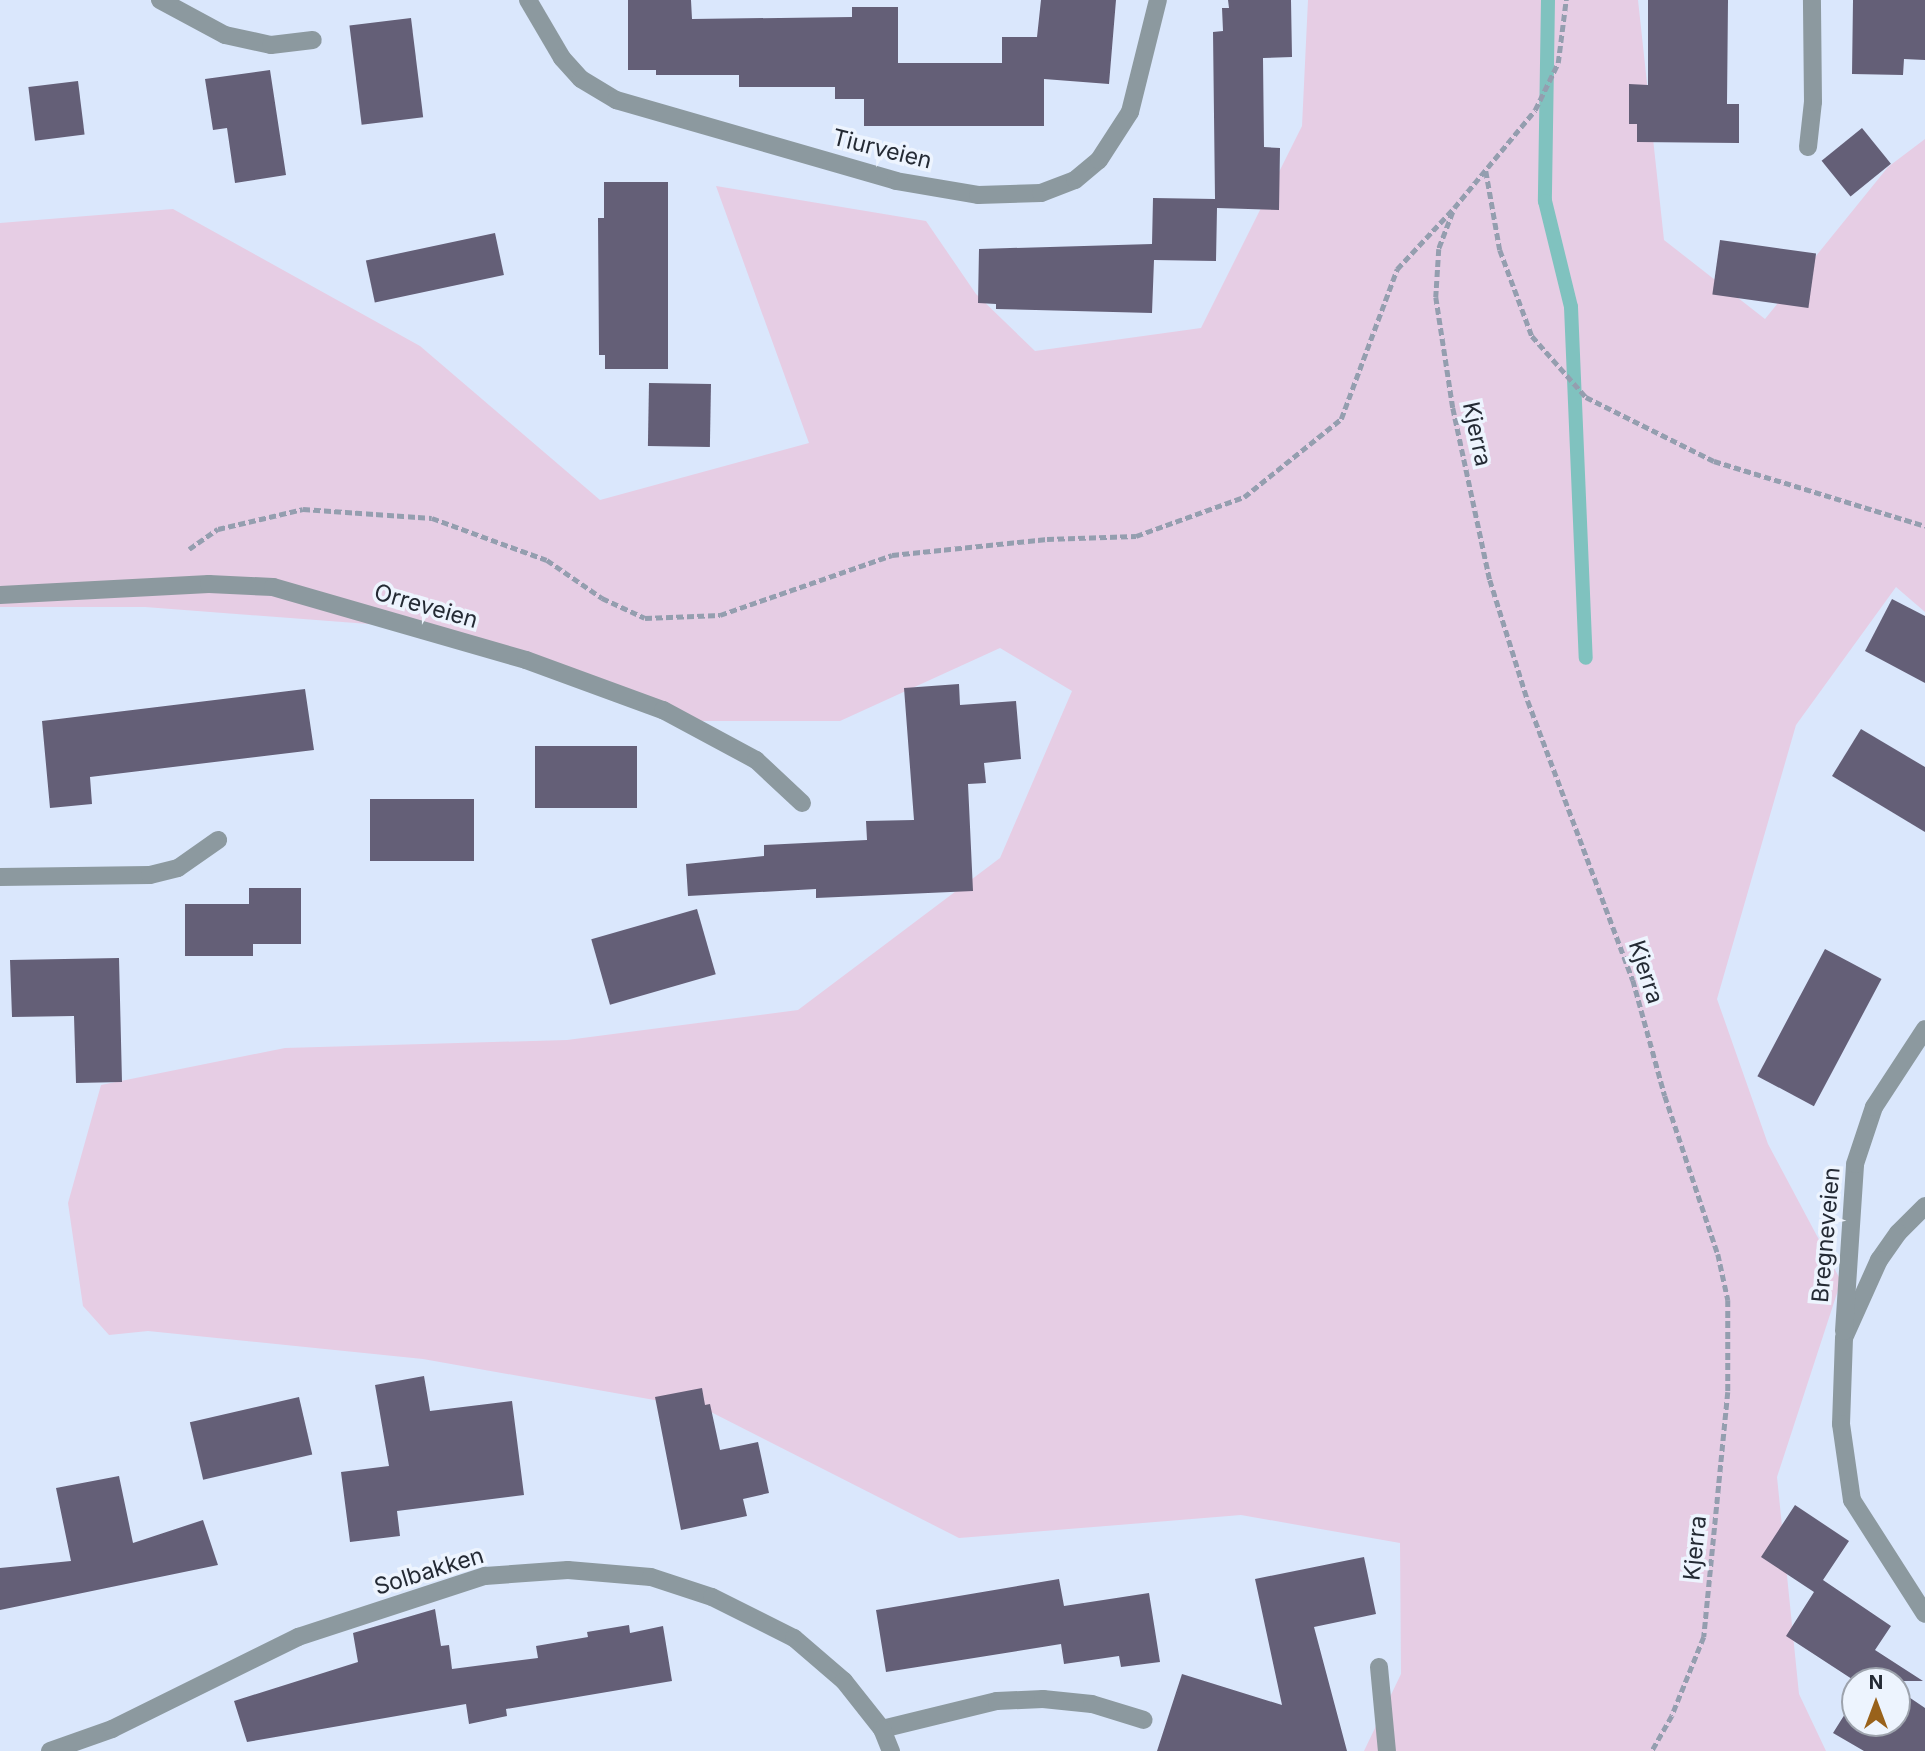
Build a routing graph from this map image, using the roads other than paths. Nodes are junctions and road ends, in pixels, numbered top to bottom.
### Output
1 (160, 0) edge
2 (528, 0) edge
3 (1158, 0) edge
4 (1812, 0) edge
5 (313, 40) dead end
6 (1808, 147) dead end
7 (0, 595) edge
8 (803, 803) dead end
9 (218, 840) dead end
10 (0, 877) edge
11 (1925, 1029) edge
12 (1925, 1206) edge
13 (1844, 1338) junction
14 (1925, 1614) edge
15 (1379, 1667) dead end
16 (1144, 1720) dead end
17 (882, 1729) junction
18 (50, 1751) edge
19 (891, 1751) edge
20 (1387, 1751) edge

1 - 5 street
2 - 3 street, Tiurveien
4 - 6 street
7 - 8 street, Orreveien
9 - 10 street
11 - 13 street, Bregneveien
12 - 13 street, Bregneveien
13 - 14 street, Bregneveien
15 - 20 street
16 - 17 street
17 - 18 street, Solbakken
17 - 19 street, Solbakken

